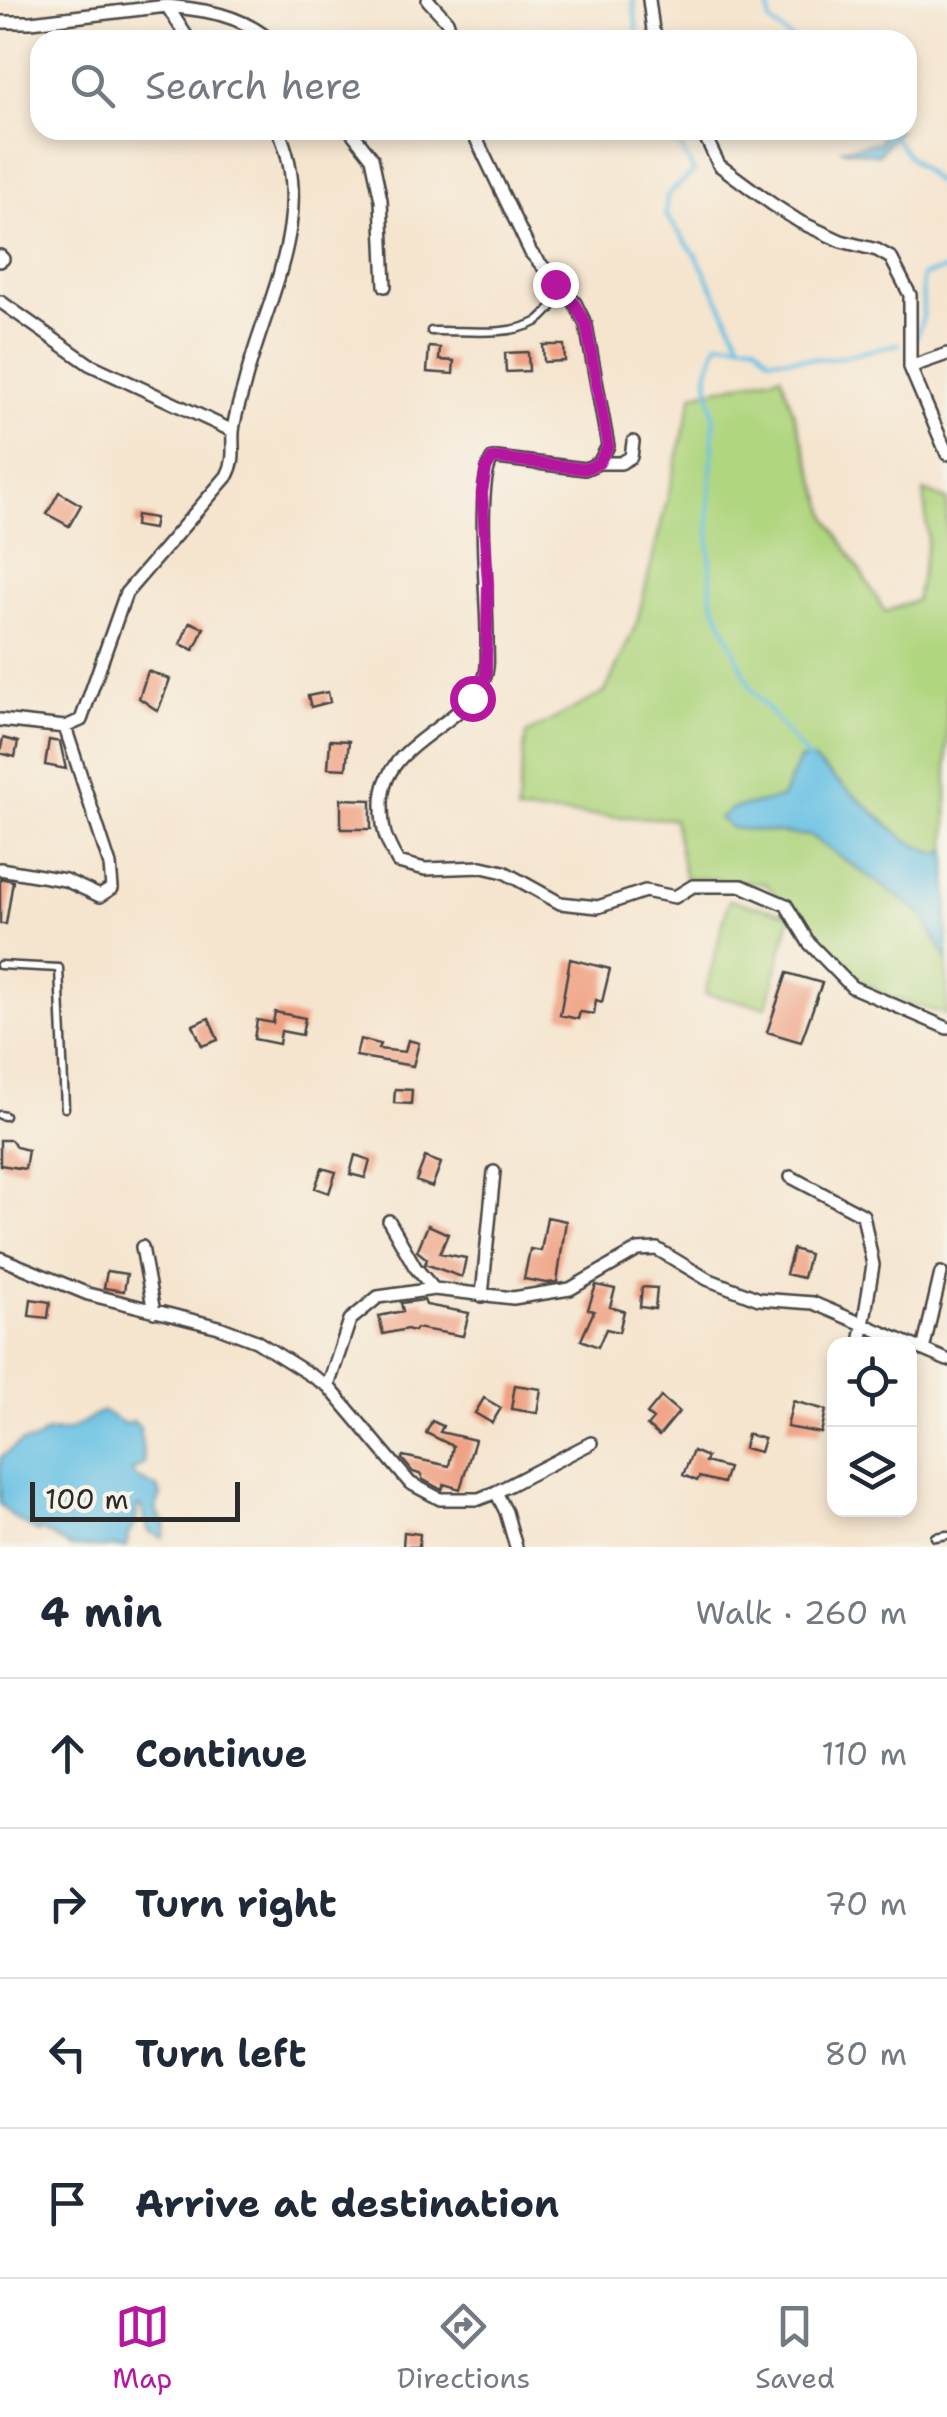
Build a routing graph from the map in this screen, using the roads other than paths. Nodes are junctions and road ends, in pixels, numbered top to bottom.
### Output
1 (428, 0) edge
2 (649, 0) edge
3 (167, 6) junction
4 (0, 22) edge
5 (183, 30) edge
6 (258, 30) edge
7 (450, 30) edge
8 (656, 30) edge
9 (283, 140) edge
10 (358, 140) edge
11 (477, 140) edge
12 (707, 140) edge
13 (385, 286) dead end
14 (562, 291) junction
15 (1, 302) edge
16 (432, 330) dead end
17 (947, 354) edge
18 (910, 367) junction
19 (233, 430) junction
20 (633, 442) dead end
21 (947, 454) edge
22 (599, 463) junction
23 (0, 720) edge
24 (65, 728) junction
25 (0, 869) edge
26 (0, 965) edge
27 (947, 1028) edge
28 (65, 1108) dead end
29 (494, 1172) dead end
30 (791, 1177) dead end
31 (389, 1222) dead end
32 (142, 1247) dead end
33 (0, 1258) edge
34 (941, 1274) dead end
35 (434, 1289) junction
36 (482, 1296) junction
37 (154, 1312) junction
38 (864, 1325) junction
39 (861, 1337) edge
40 (924, 1350) junction
41 (947, 1360) edge
42 (328, 1386) junction
43 (591, 1443) dead end
44 (496, 1492) junction
45 (947, 1535) edge
46 (935, 1537) dead end
47 (516, 1547) edge

1 - 7 street
2 - 8 street
3 - 4 street
3 - 5 street
3 - 6 street
9 - 19 street
10 - 13 street
11 - 14 street
12 - 18 street
14 - 16 lane
14 - 22 street
15 - 19 street
17 - 18 street
18 - 21 street
19 - 24 street
20 - 22 street
22 - 27 street
23 - 24 street
24 - 25 street
26 - 28 lane
29 - 36 street
30 - 38 street
31 - 35 street
32 - 37 street
33 - 37 street
34 - 40 street
35 - 36 street
35 - 42 street
36 - 38 street
37 - 42 street
38 - 39 street
38 - 40 street
40 - 41 street
42 - 44 street
43 - 44 street
44 - 47 street
45 - 46 lane

